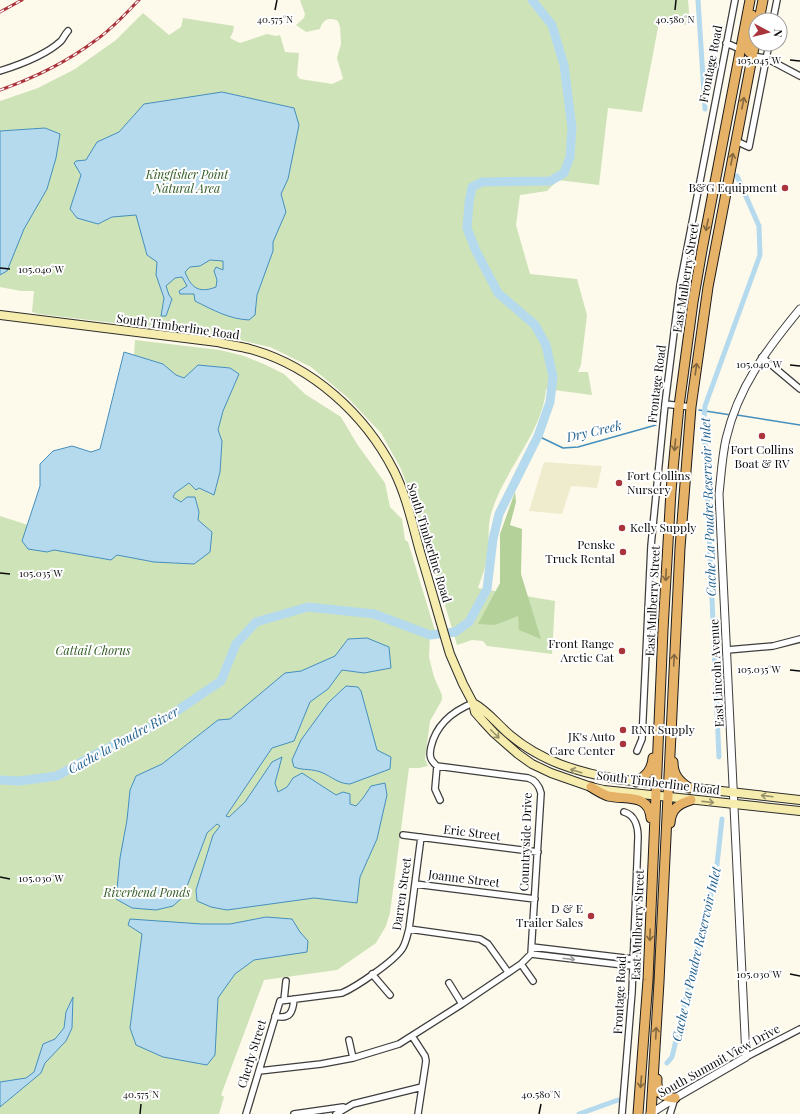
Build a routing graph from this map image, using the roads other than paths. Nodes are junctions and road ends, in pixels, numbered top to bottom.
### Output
1 (734, 0) edge
2 (751, 0) edge
3 (763, 0) edge
4 (777, 0) edge
5 (761, 12) edge
6 (775, 12) edge
7 (68, 30) dead end
8 (726, 43) junction
9 (740, 49) junction
10 (753, 52) edge
11 (767, 52) edge
12 (752, 56) junction
13 (766, 58) junction
14 (0, 71) edge
15 (800, 76) edge
16 (736, 141) junction
17 (710, 210) junction
18 (800, 309) edge
19 (0, 315) edge
20 (762, 357) junction
21 (800, 390) edge
22 (665, 404) junction
23 (679, 406) junction
24 (691, 407) junction
25 (800, 638) edge
26 (727, 650) junction
27 (662, 653) junction
28 (673, 678) junction
29 (473, 703) junction
30 (637, 751) dead end
31 (437, 766) junction
32 (636, 782) junction
33 (656, 784) junction
34 (668, 786) junction
35 (590, 787) junction
36 (689, 788) junction
37 (734, 792) junction
38 (656, 796) junction
39 (668, 797) junction
40 (440, 800) dead end
41 (690, 800) junction
42 (800, 800) edge
43 (734, 804) junction
44 (800, 811) edge
45 (624, 812) dead end
46 (403, 835) dead end
47 (421, 838) junction
48 (538, 852) junction
49 (415, 884) junction
50 (534, 899) junction
51 (651, 908) junction
52 (662, 928) junction
53 (409, 929) junction
54 (532, 947) junction
55 (531, 954) junction
56 (633, 959) junction
57 (521, 964) junction
58 (632, 966) junction
59 (508, 972) junction
60 (372, 974) junction
61 (286, 981) dead end
62 (533, 981) dead end
63 (449, 983) dead end
64 (390, 996) dead end
65 (294, 999) junction
66 (282, 1001) junction
67 (462, 1004) junction
68 (275, 1016) junction
69 (800, 1029) edge
70 (412, 1036) junction
71 (349, 1040) dead end
72 (656, 1049) junction
73 (746, 1057) junction
74 (353, 1058) junction
75 (259, 1071) junction
76 (422, 1087) junction
77 (675, 1098) junction
78 (353, 1104) junction
79 (246, 1114) edge
80 (294, 1114) edge
81 (336, 1114) edge
82 (418, 1114) edge
83 (622, 1114) edge
84 (638, 1114) edge
85 (651, 1114) edge
86 (670, 1114) edge

1 - 8 street, Frontage Road
2 - 9 highway, East Mulberry Street
2 - 12 highway
3 - 5 highway
4 - 6 street
7 - 14 street
8 - 9 street
8 - 22 street, Frontage Road
9 - 17 highway, East Mulberry Street
10 - 12 highway, East Mulberry Street
11 - 13 street
12 - 13 street
16 -> 12 highway, East Mulberry Street
12 - 17 highway
13 - 15 street
13 - 16 street
24 -> 16 highway, East Mulberry Street
17 -> 23 highway, East Mulberry Street
18 - 20 street, East Lincoln Avenue
19 - 29 main road, South Timberline Road
20 - 21 street
20 - 26 street, East Lincoln Avenue
22 - 23 street
22 - 30 street, Frontage Road
23 - 24 street
23 -> 27 highway, East Mulberry Street
28 -> 24 highway, East Mulberry Street
25 - 26 street
26 - 37 street, East Lincoln Avenue
27 - 32 highway
27 - 33 highway, East Mulberry Street
28 - 34 highway, East Mulberry Street
28 - 36 highway
29 - 31 street
32 -> 29 main road, South Timberline Road
29 -> 35 main road, South Timberline Road
31 - 40 street
31 - 48 street, Countryside Drive
32 - 33 main road, South Timberline Road
33 - 34 main road, South Timberline Road
33 - 38 highway, East Mulberry Street
34 - 36 main road, South Timberline Road
34 - 39 highway, East Mulberry Street
35 - 38 main road, South Timberline Road
35 - 51 highway
36 - 37 main road, South Timberline Road
42 -> 37 main road, South Timberline Road
37 - 43 street, East Lincoln Avenue
38 - 39 main road, South Timberline Road
38 - 51 highway, East Mulberry Street
39 - 41 main road, South Timberline Road
39 - 52 highway, East Mulberry Street
41 -> 43 main road, South Timberline Road
41 - 52 highway
43 - 44 main road, South Timberline Road
43 - 73 street, East Lincoln Avenue
45 - 56 street, Frontage Road
46 - 47 street, Eric Street
47 - 48 street, Eric Street
47 - 49 street, Darren Street
48 - 50 street, Countryside Drive
49 - 50 street, Joanne Street
49 - 53 street, Darren Street
50 - 54 street, Countryside Drive
51 -> 84 highway, East Mulberry Street
72 -> 52 highway, East Mulberry Street
53 - 59 street
53 - 60 street, Darren Street
54 - 55 street, Countryside Drive
54 - 56 street
55 - 57 street
55 -> 58 street
56 - 58 street, Frontage Road
57 - 59 street
57 - 62 street
58 - 83 street, Frontage Road
59 - 67 street
60 - 64 street
60 - 65 street, Darren Street
61 - 66 street, Cherly Street
63 - 67 street
65 - 66 street, Darren Street
65 - 68 street
66 - 68 street, Cherly Street
67 - 70 street
68 - 75 street, Cherly Street
69 - 73 street, South Summit View Drive
70 - 74 street
70 - 76 street
71 - 74 street
72 - 77 highway
72 - 85 highway, East Mulberry Street
73 - 77 street, South Summit View Drive
74 - 75 street
75 - 79 street, Cherly Street
76 - 78 street
76 - 82 street
77 - 85 street, South Summit View Drive
77 - 86 street
78 - 80 street
78 - 81 street

